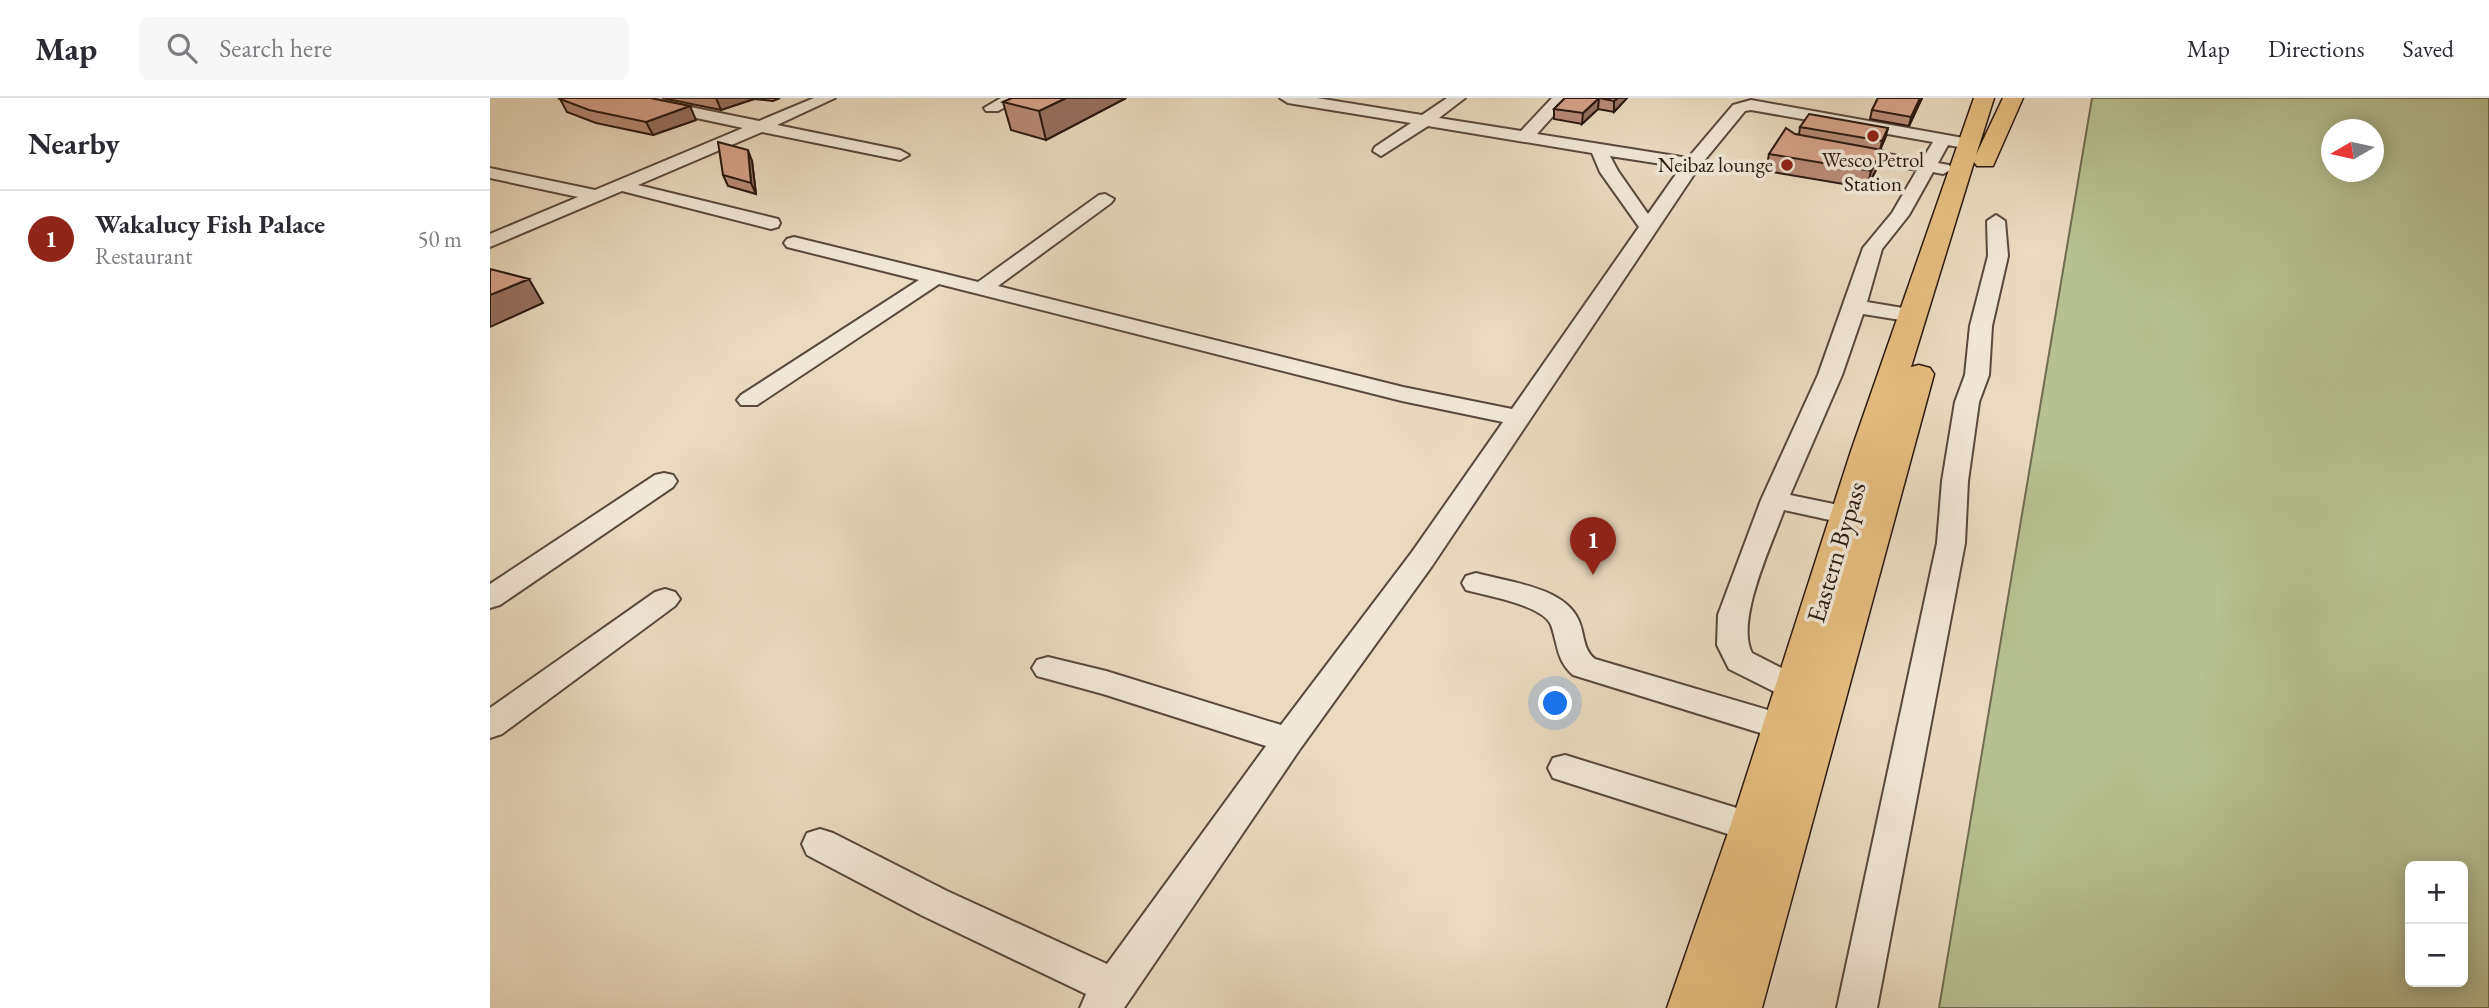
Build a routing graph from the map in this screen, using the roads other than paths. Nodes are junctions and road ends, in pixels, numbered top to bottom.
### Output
1 (827, 98) edge
2 (838, 98) edge
3 (1013, 98) edge
4 (1288, 98) edge
5 (1457, 98) edge
6 (1561, 98) edge
7 (1984, 98) edge
8 (2013, 98) edge
9 (636, 100) edge
10 (1337, 102) edge
11 (992, 108) dead end
12 (1424, 120) junction
13 (763, 128) junction
14 (1526, 136) junction
15 (1820, 148) edge
16 (1600, 150) junction
17 (1381, 152) dead end
18 (900, 155) dead end
19 (1950, 155) junction
20 (1692, 164) junction
21 (490, 173) edge
22 (622, 186) junction
23 (598, 196) junction
24 (1105, 200) dead end
25 (1996, 221) dead end
26 (771, 223) dead end
27 (1649, 228) junction
28 (490, 241) edge
29 (794, 243) dead end
30 (935, 278) junction
31 (981, 289) junction
32 (1855, 306) junction
33 (1913, 316) junction
34 (749, 400) dead end
35 (1518, 418) junction
36 (664, 481) dead end
37 (1773, 500) junction
38 (1848, 515) junction
39 (1845, 576) junction
40 (1476, 583) dead end
41 (490, 598) edge
42 (665, 600) dead end
43 (1048, 668) dead end
44 (1794, 688) junction
45 (490, 725) edge
46 (1783, 727) junction
47 (1287, 740) junction
48 (1564, 768) dead end
49 (1753, 827) junction
50 (820, 844) dead end
51 (1107, 998) edge
52 (1694, 1008) edge
53 (1735, 1008) edge
54 (1857, 1008) edge

1 - 13 street
2 - 13 street
3 - 11 street
4 - 10 street
5 - 12 street
6 - 14 street
7 - 19 main road, Eastern Bypass
8 - 39 main road, Eastern Bypass
9 - 13 street
10 - 12 street
12 - 14 street
12 - 17 street
13 - 18 street
13 - 22 street
14 - 16 street
15 - 19 street
16 - 20 street
16 - 27 street
19 - 20 street
19 - 32 street
19 - 33 main road, Eastern Bypass
20 - 27 street
21 - 23 street
22 - 23 street
22 - 26 street
23 - 28 street
24 - 31 street
25 - 54 street
27 - 35 street
29 - 30 street
30 - 31 street
30 - 34 street
31 - 35 street
32 - 33 street
32 - 37 street
33 - 38 main road, Eastern Bypass
35 - 47 street
36 - 41 street
37 - 38 street
37 - 44 street
38 - 39 main road, Eastern Bypass
39 - 44 main road, Eastern Bypass
39 - 53 main road, Eastern Bypass
40 - 46 street
42 - 45 street
43 - 47 street
44 - 46 main road, Eastern Bypass
46 - 49 main road, Eastern Bypass
47 - 51 street
48 - 49 street
49 - 52 main road, Eastern Bypass
50 - 51 street

